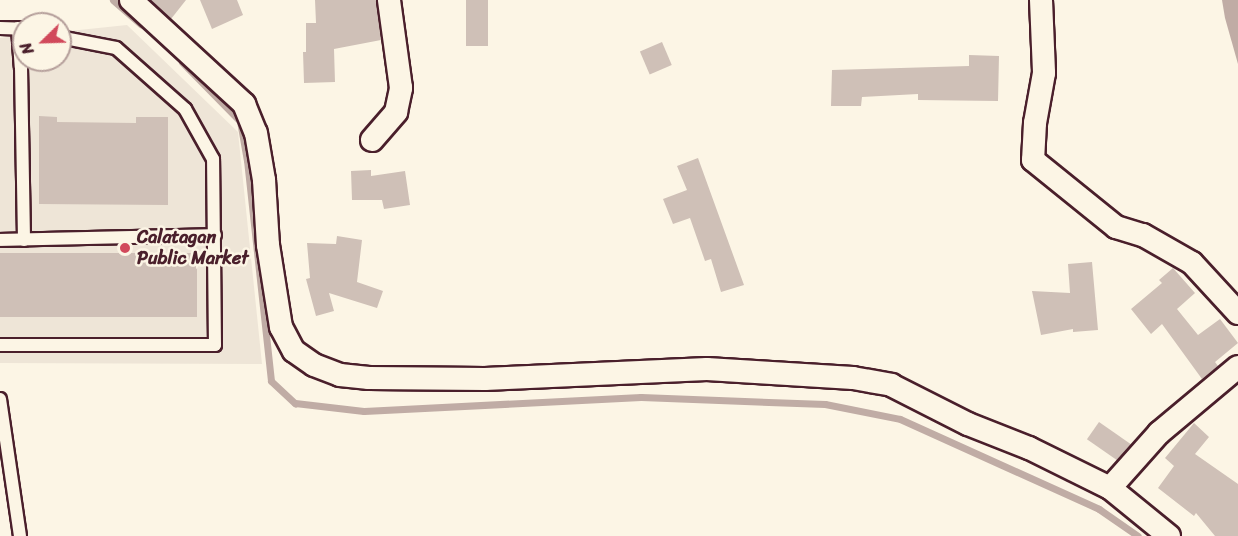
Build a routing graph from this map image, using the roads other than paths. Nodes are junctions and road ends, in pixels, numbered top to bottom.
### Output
1 (131, 0) edge
2 (389, 0) edge
3 (1041, 0) edge
4 (72, 39) edge
5 (21, 72) edge
6 (372, 140) dead end
7 (215, 235) junction
8 (0, 240) edge
9 (24, 240) junction
10 (1238, 313) edge
11 (0, 345) edge
12 (1238, 367) edge
13 (0, 399) edge
14 (1110, 488) junction
15 (20, 536) edge
16 (1169, 536) edge

1 - 14 street
2 - 6 street
3 - 10 street
4 - 7 lane
5 - 9 lane
7 - 9 lane
7 - 11 lane
8 - 9 lane
12 - 14 street
13 - 15 lane
14 - 16 street

